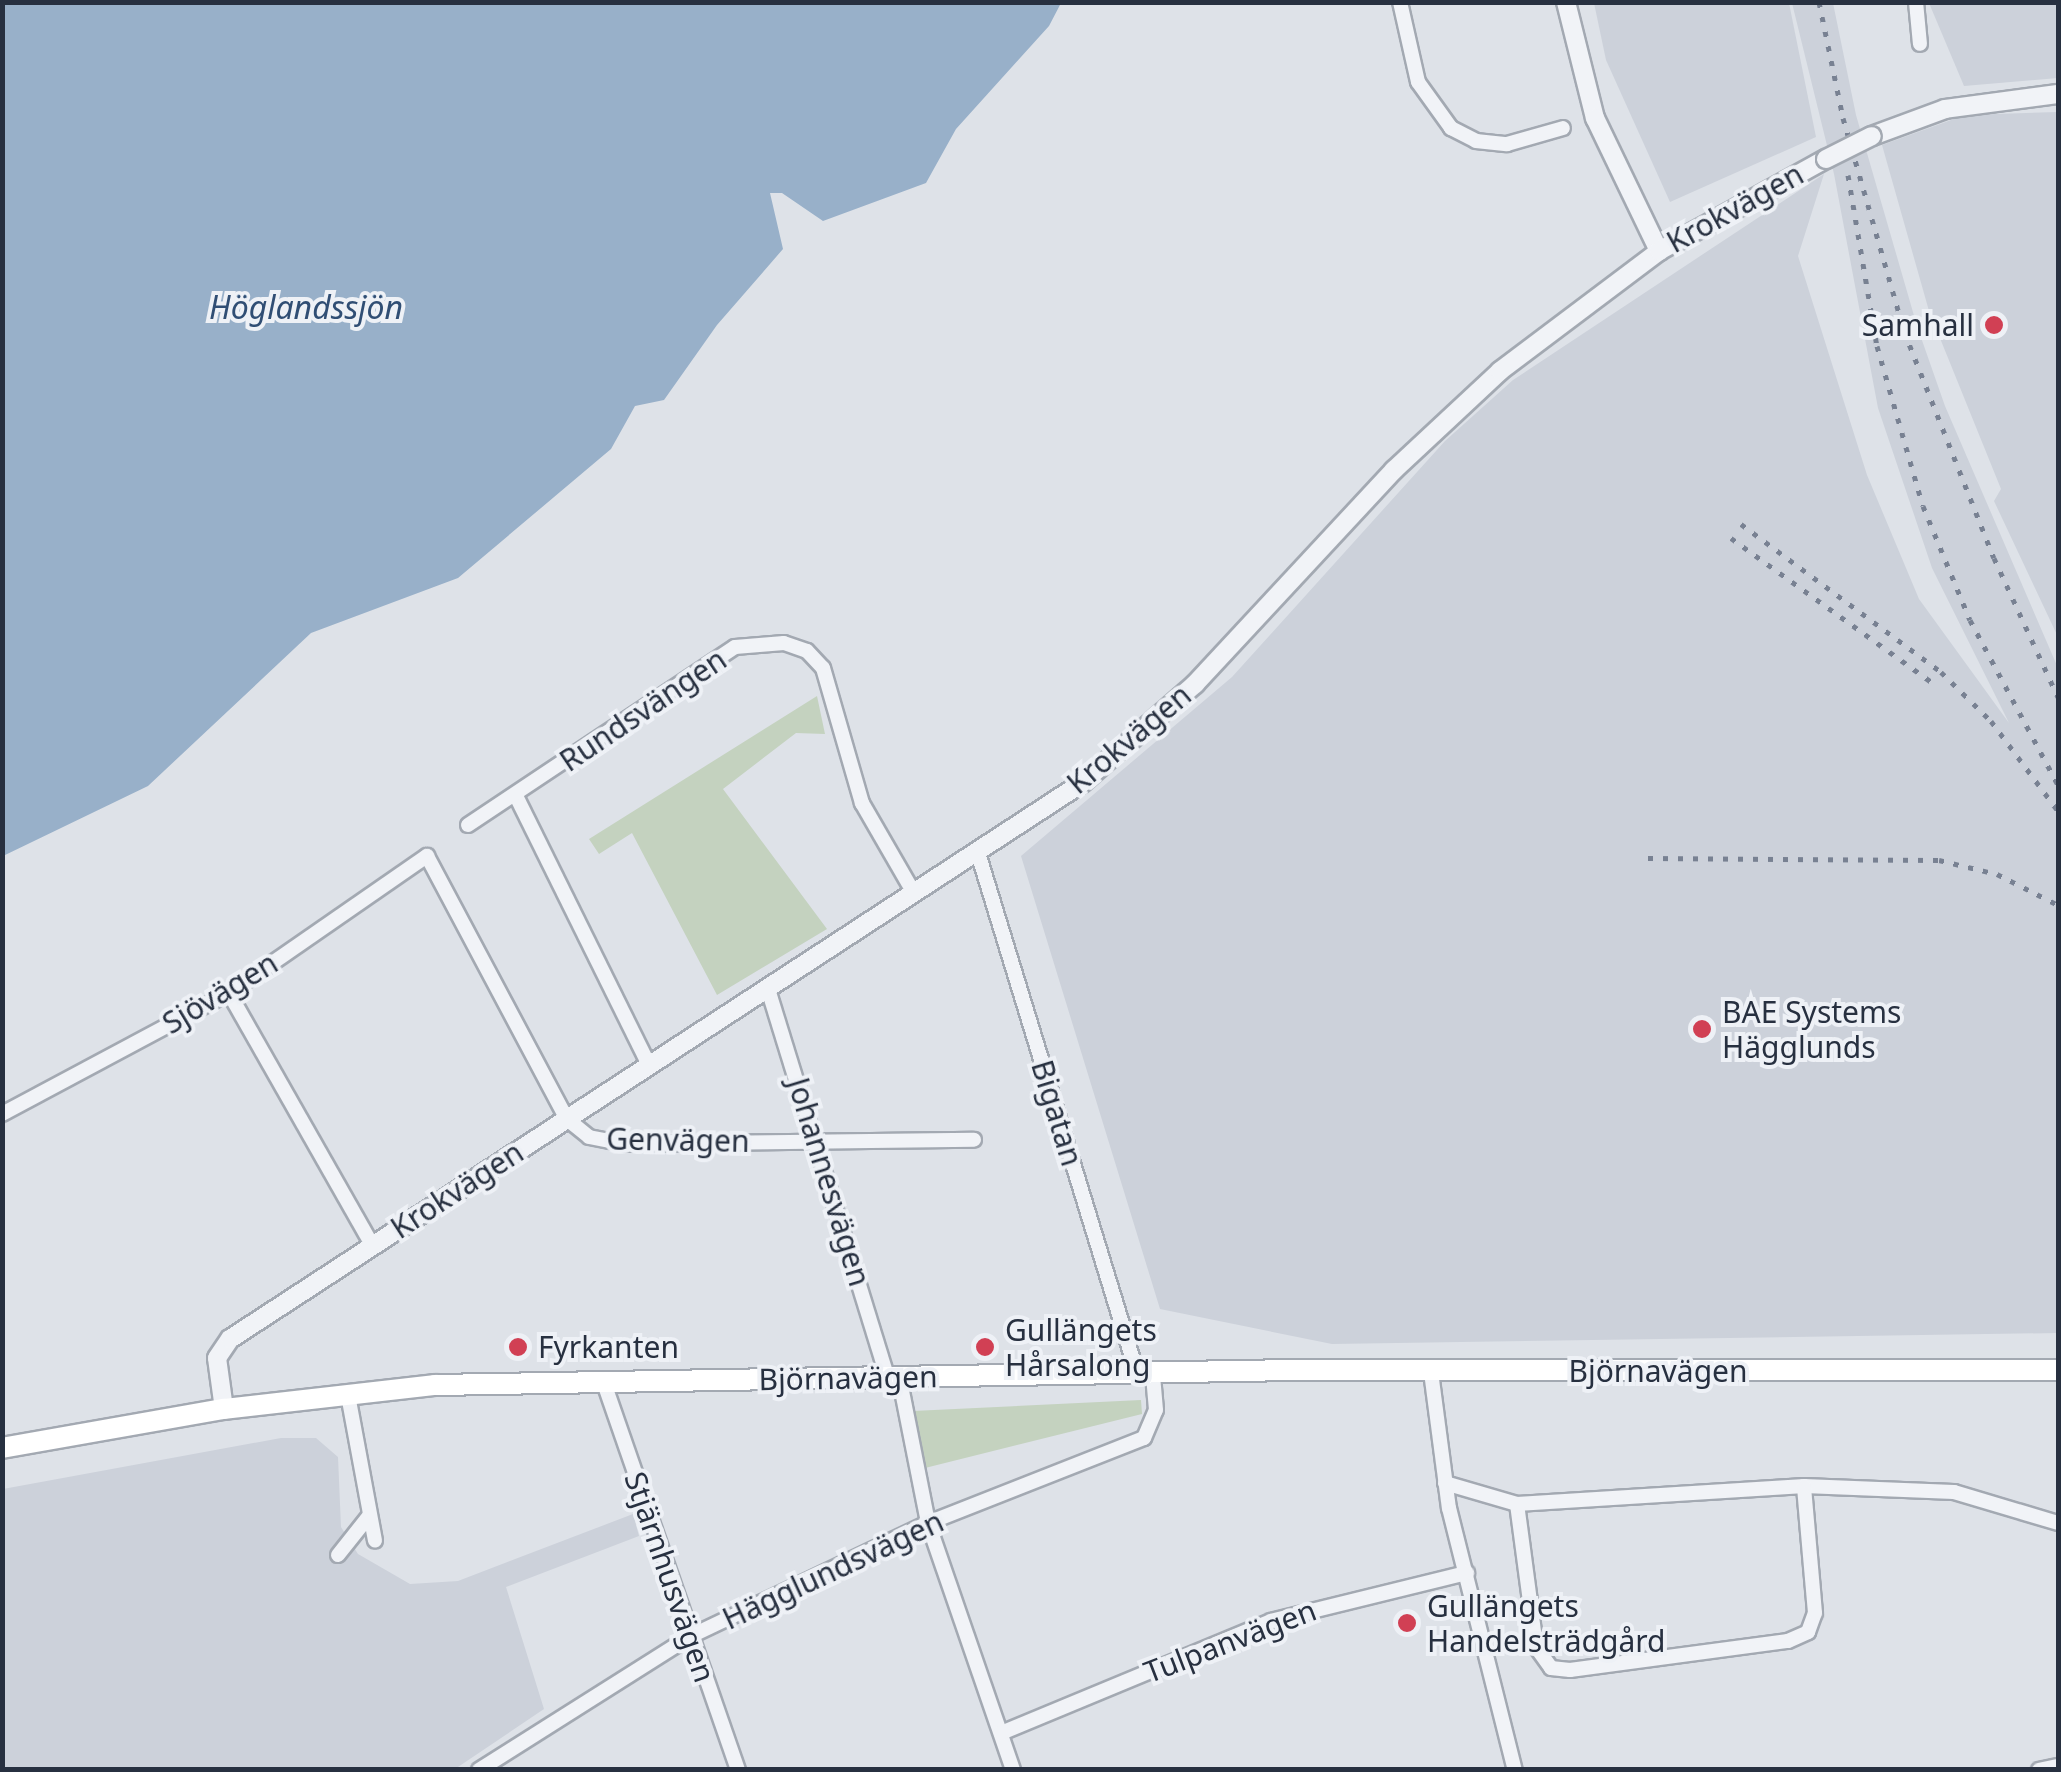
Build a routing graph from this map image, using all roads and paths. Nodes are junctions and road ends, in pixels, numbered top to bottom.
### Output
1 (1400, 2) edge
2 (1566, 2) edge
3 (1916, 2) edge
4 (1920, 44) dead end
5 (2058, 94) edge
6 (1563, 128) dead end
7 (1659, 250) junction
8 (516, 796) junction
9 (468, 825) dead end
10 (978, 853) junction
11 (428, 856) joint
12 (914, 893) junction
13 (768, 989) junction
14 (229, 993) junction
15 (648, 1065) junction
16 (2, 1114) edge
17 (567, 1119) junction
18 (974, 1140) dead end
19 (818, 1141) junction
20 (372, 1244) junction
21 (2058, 1370) edge
22 (1432, 1372) junction
23 (1145, 1373) junction
24 (893, 1376) junction
25 (604, 1384) junction
26 (348, 1396) junction
27 (224, 1409) junction
28 (2, 1448) edge
29 (1445, 1484) junction
30 (1804, 1486) junction
31 (1517, 1504) junction
32 (369, 1516) junction
33 (928, 1523) junction
34 (2058, 1523) edge
35 (375, 1541) dead end
36 (338, 1555) dead end
37 (1467, 1573) junction
38 (692, 1636) junction
39 (1001, 1733) junction
40 (2058, 1766) edge
41 (479, 1770) edge
42 (738, 1770) edge
43 (1013, 1770) edge
44 (1514, 1770) edge
45 (2039, 1770) edge

1 - 6 street
2 - 7 street
3 - 4 street
5 - 7 street, Krokvägen, bridge
7 - 10 street, Krokvägen
8 - 9 street, Rundsvängen
8 - 12 street, Rundsvängen
8 - 15 street
10 - 12 street, Krokvägen
10 - 23 street, Bigatan
11 - 14 street, Sjövägen
11 - 17 street, Genvägen
12 - 13 street, Krokvägen
13 - 15 street, Krokvägen
13 - 19 street, Johannesvägen
14 - 16 street, Sjövägen
14 - 20 street
15 - 17 street, Krokvägen
17 - 19 street, Genvägen
17 - 20 street, Krokvägen
18 - 19 street, Genvägen
19 - 24 street, Johannesvägen
20 - 27 street, Krokvägen
21 - 22 main road, Björnavägen
22 - 23 main road, Björnavägen
22 - 29 street
23 - 24 main road, Björnavägen
23 - 33 street, Hägglundsvägen
24 - 25 main road, Björnavägen
24 - 33 street, Johannesvägen
25 - 26 main road, Björnavägen
25 - 38 street, Stjärnhusvägen
26 - 27 main road, Björnavägen
26 - 32 street
27 - 28 main road, Björnavägen
29 - 31 street
29 - 37 street
30 - 31 street
30 - 31 street
30 - 34 street
32 - 35 street
32 - 36 street
33 - 38 street, Hägglundsvägen
33 - 39 street, Johannesvägen
37 - 39 street, Tulpanvägen
37 - 44 street
38 - 41 street, Hägglundsvägen
38 - 42 street, Stjärnhusvägen
39 - 43 street, Johannesvägen
40 - 45 street

